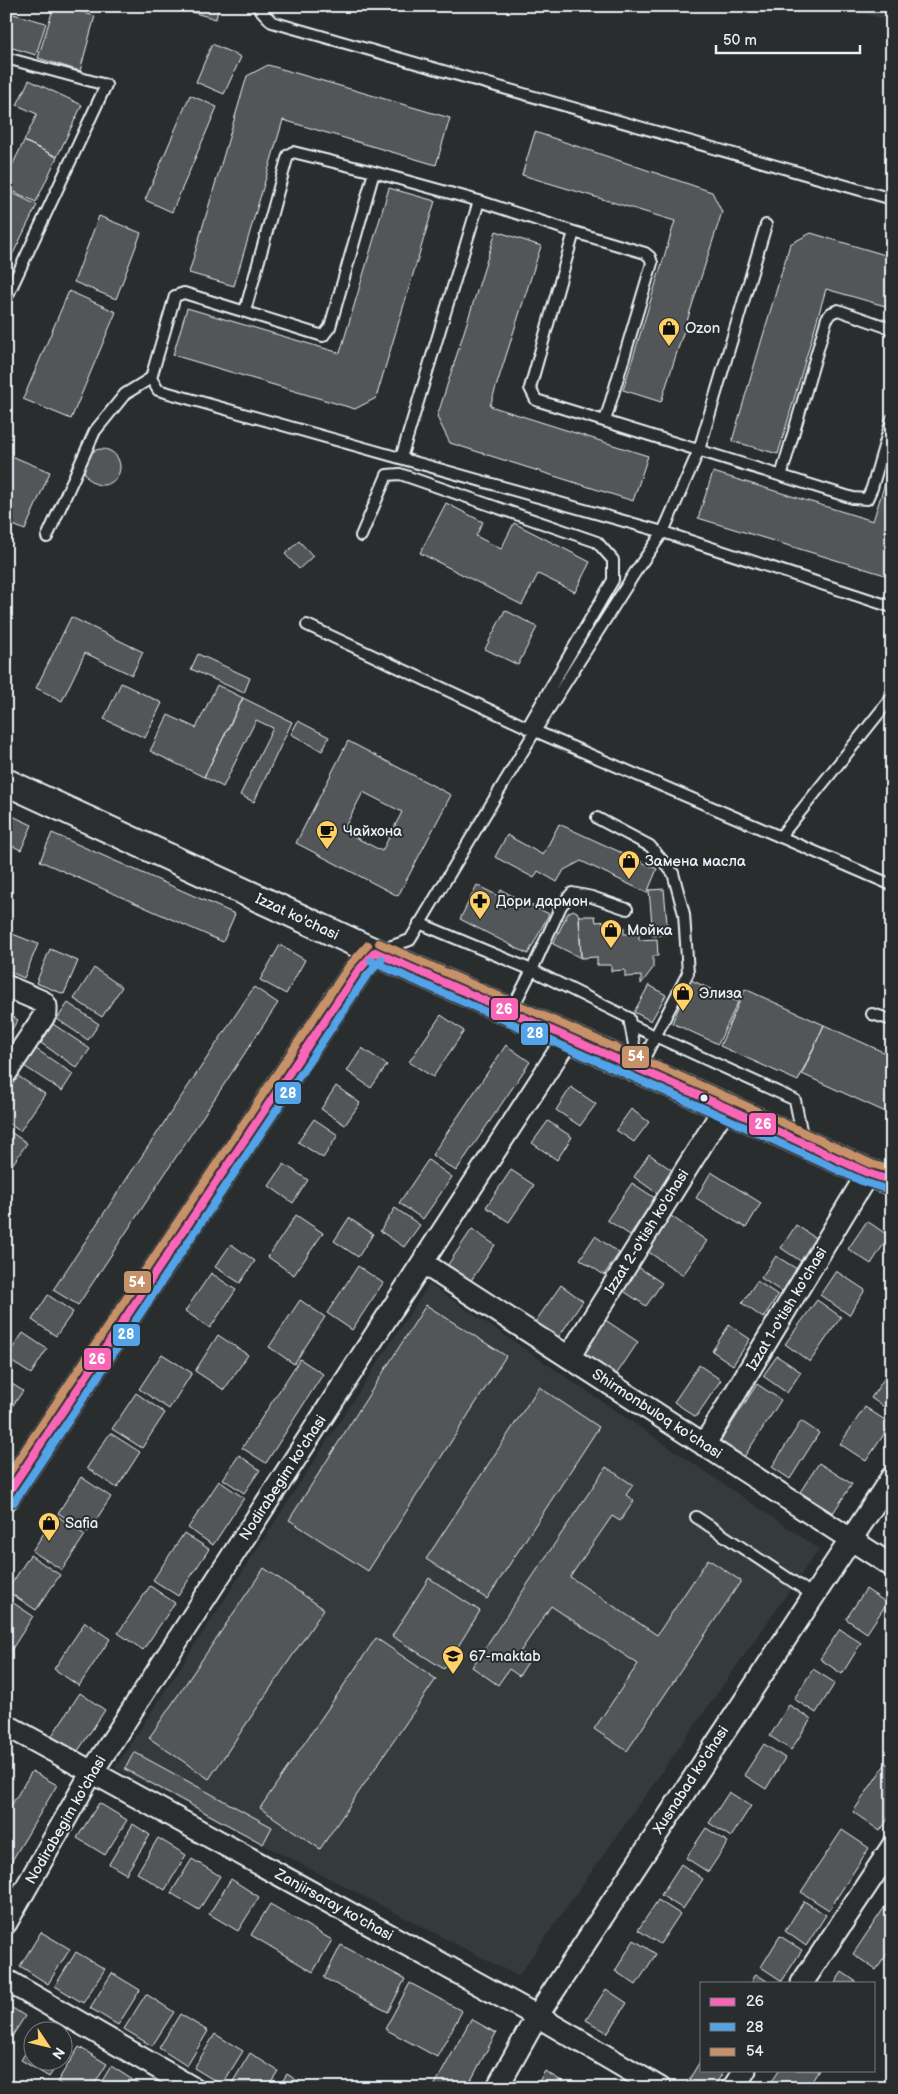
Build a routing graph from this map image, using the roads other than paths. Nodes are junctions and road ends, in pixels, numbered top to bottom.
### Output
1 (257, 6) edge
2 (6, 58) edge
3 (374, 172) junction
4 (892, 198) edge
5 (479, 202) junction
6 (766, 225) dead end
7 (574, 232) junction
8 (6, 299) edge
9 (245, 311) junction
10 (892, 329) edge
11 (151, 378) junction
12 (892, 419) edge
13 (605, 421) junction
14 (699, 450) junction
15 (400, 458) junction
16 (781, 476) junction
17 (663, 532) junction
18 (361, 536) dead end
19 (47, 537) dead end
20 (892, 607) edge
21 (307, 626) dead end
22 (892, 697) edge
23 (531, 729) junction
24 (6, 782) edge
25 (597, 818) dead end
26 (780, 837) junction
27 (892, 885) edge
28 (627, 909) dead end
29 (419, 923) junction
30 (375, 952) junction
31 (532, 970) junction
32 (6, 986) edge
33 (510, 1012) junction
34 (872, 1014) dead end
35 (892, 1020) edge
36 (631, 1026) junction
37 (655, 1037) junction
38 (568, 1038) junction
39 (638, 1069) junction
40 (6, 1073) edge
41 (725, 1107) junction
42 (804, 1143) junction
43 (880, 1177) edge
44 (423, 1263) junction
45 (569, 1357) junction
46 (704, 1445) junction
47 (892, 1477) edge
48 (6, 1496) edge
49 (696, 1517) dead end
50 (850, 1539) junction
51 (892, 1566) edge
52 (813, 1595) junction
53 (6, 1725) edge
54 (92, 1772) junction
55 (892, 1847) edge
56 (6, 1923) edge
57 (6, 1980) edge
58 (803, 1982) edge
59 (537, 2016) junction
60 (744, 2072) edge
61 (193, 2088) edge
62 (497, 2088) edge
63 (660, 2088) edge
64 (733, 2088) edge

1 - 4 lane
2 - 8 lane
3 - 5 lane
3 - 9 lane
3 - 9 lane
5 - 7 lane
5 - 15 lane
6 - 14 lane
7 - 13 lane
7 - 13 lane
9 - 11 lane
10 - 16 lane
11 - 15 lane
11 - 19 lane
12 - 16 lane
13 - 14 lane
14 - 16 lane
14 - 17 lane
15 - 17 lane
17 - 20 lane
17 - 23 lane
18 - 23 lane
21 - 23 lane
22 - 26 lane
23 - 26 lane
23 - 29 lane
24 - 30 street, Izzat ko'chasi
25 - 37 lane
26 - 27 lane
28 - 31 lane
29 - 30 lane
29 - 31 lane
30 - 33 main road, Izzat ko'chasi
30 - 48 main road
31 - 33 lane
31 - 36 lane
32 - 40 street
33 - 38 main road, Izzat ko'chasi
34 - 35 lane
36 - 37 lane
36 - 39 lane
37 - 39 lane
37 - 42 lane
38 - 39 main road, Izzat ko'chasi
38 - 44 street, Nodirabegim ko'chasi
39 - 41 main road, Izzat ko'chasi
41 - 42 main road, Izzat ko'chasi
41 - 45 street, Izzat 2-o'tish ko'chasi
42 - 43 main road, Izzat ko'chasi
43 - 46 street, Izzat 1-o'tish ko'chasi
44 - 45 street, Shirmonbuloq ko'chasi
44 - 54 street, Nodirabegim ko'chasi
45 - 46 street, Shirmonbuloq ko'chasi
46 - 50 street, Shirmonbuloq ko'chasi
47 - 50 street, Xusnabad ko'chasi
49 - 52 lane
50 - 51 street, Shirmonbuloq ko'chasi
50 - 52 street, Xusnabad ko'chasi
52 - 59 street, Xusnabad ko'chasi
53 - 54 street, Zanjirsaray ko'chasi
54 - 56 street, Nodirabegim ko'chasi
54 - 59 street, Zanjirsaray ko'chasi
55 - 58 street
57 - 61 street
59 - 62 street, Xusnabad ko'chasi
59 - 63 street, Zanjirsaray ko'chasi
60 - 64 street

